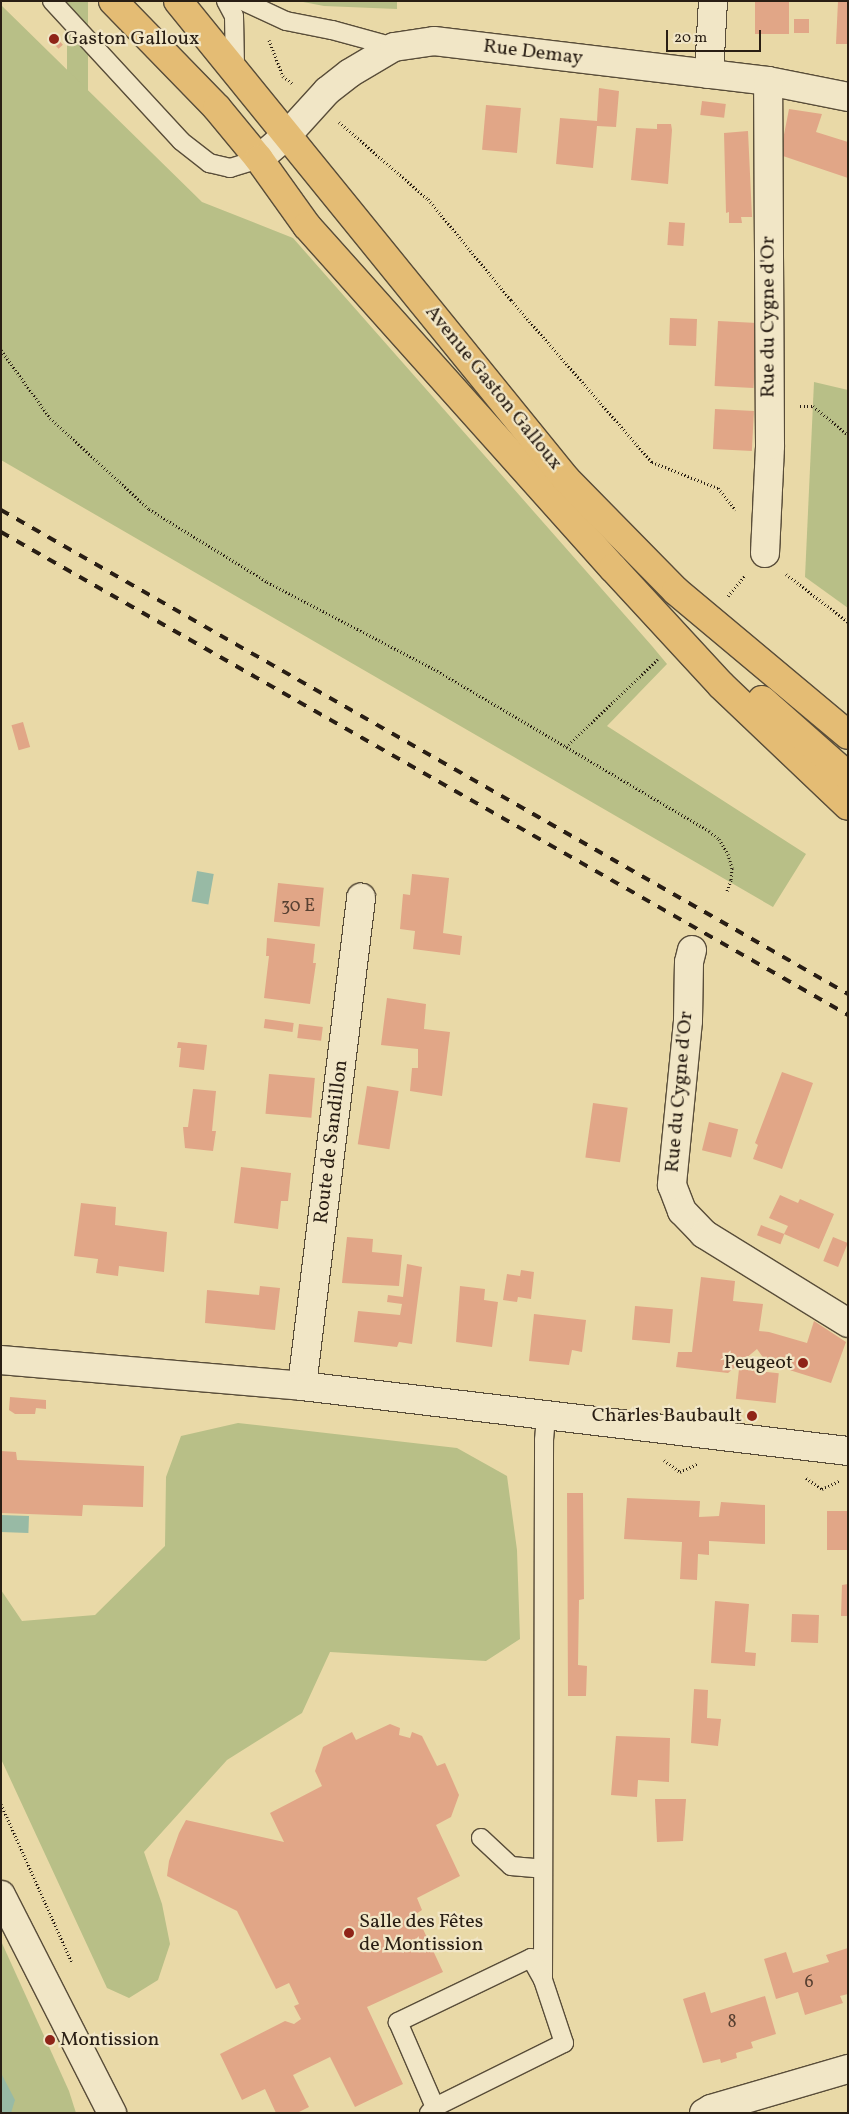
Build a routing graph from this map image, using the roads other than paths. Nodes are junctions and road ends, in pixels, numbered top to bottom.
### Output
1 (52, 1) edge
2 (113, 1) edge
3 (178, 1) edge
4 (226, 1) edge
5 (243, 1) edge
6 (713, 1) edge
7 (394, 47) junction
8 (235, 69) junction
9 (709, 74) junction
10 (768, 82) junction
11 (848, 97) edge
12 (288, 134) junction
13 (259, 159) junction
14 (765, 553) road end
15 (613, 568) junction
16 (848, 735) edge
17 (848, 776) edge
18 (848, 806) edge
19 (361, 898) dead end
20 (692, 950) dead end
21 (848, 1323) edge
22 (1, 1360) edge
23 (302, 1386) junction
24 (546, 1416) junction
25 (848, 1451) edge
26 (480, 1838) dead end
27 (543, 1869) junction
28 (1, 1894) edge
29 (543, 1980) junction
30 (848, 2069) edge
31 (432, 2110) edge
32 (112, 2113) edge
33 (704, 2113) edge

1 - 13 lane
2 - 13 main road, Avenue Gaston Galloux
3 - 8 main road, Avenue Gaston Galloux
4 - 8 lane
5 - 7 lane
6 - 9 street
7 - 9 street, Rue Demay
7 - 12 street, Rue Demay
8 - 12 main road, Avenue Gaston Galloux
9 - 10 street, Rue Demay
10 - 11 street, Rue Demay
10 - 14 street, Rue du Cygne d'Or
12 - 13 street, Rue Demay
12 - 16 main road, Avenue Gaston Galloux
13 - 15 main road, Avenue Gaston Galloux
15 - 17 main road
15 - 18 main road
19 - 23 street, Route de Sandillon
20 - 21 street, Rue du Cygne d'Or
22 - 23 street
23 - 24 street
24 - 25 street
24 - 27 lane
26 - 27 lane
27 - 29 lane
28 - 32 street
29 - 31 lane
29 - 31 lane
30 - 33 street

